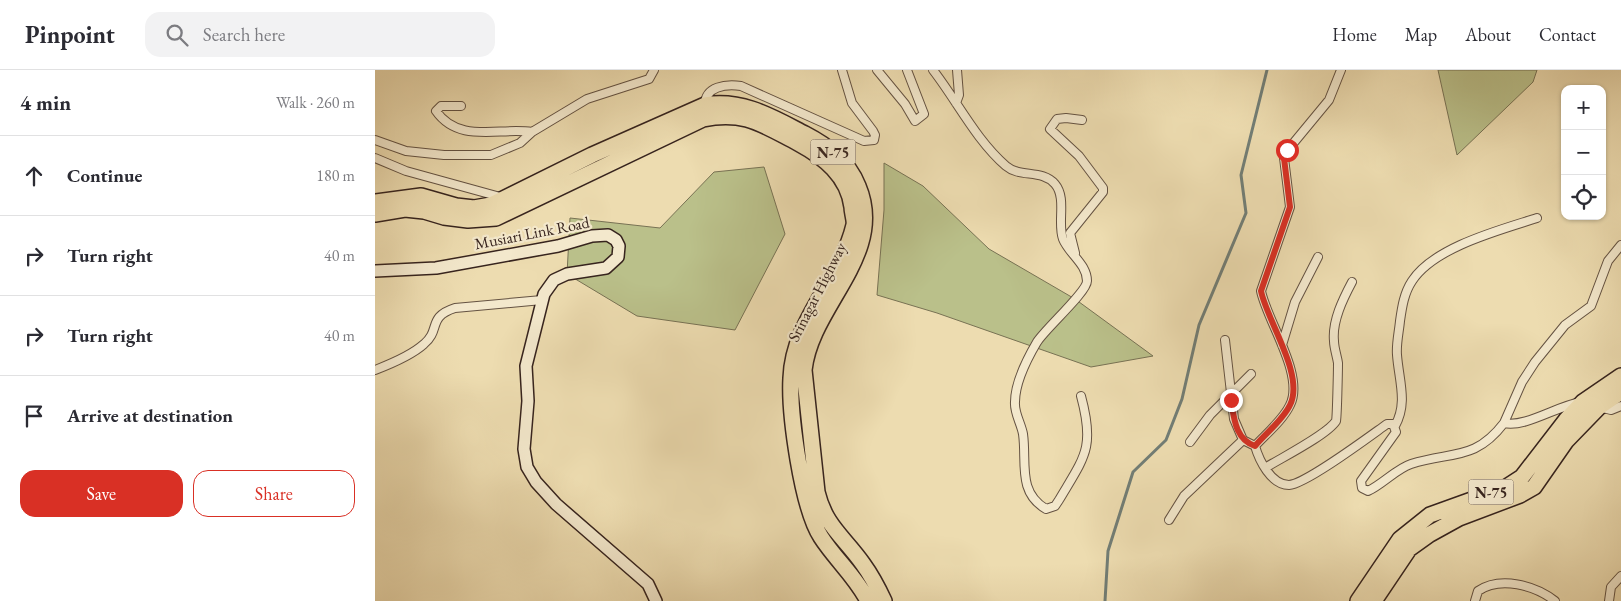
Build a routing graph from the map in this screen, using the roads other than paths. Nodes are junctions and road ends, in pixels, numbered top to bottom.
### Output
1 (654, 70) edge
2 (842, 70) edge
3 (877, 70) edge
4 (907, 70) edge
5 (933, 70) edge
6 (957, 70) edge
7 (1341, 70) edge
8 (956, 103) junction
9 (705, 105) junction
10 (461, 106) dead end
11 (1082, 120) dead end
12 (532, 132) junction
13 (375, 140) edge
14 (375, 158) edge
15 (505, 199) junction
16 (375, 202) edge
17 (375, 214) edge
18 (1537, 218) dead end
19 (1621, 245) edge
20 (1076, 257) junction
21 (1319, 257) dead end
22 (375, 271) edge
23 (1352, 282) dead end
24 (542, 300) junction
25 (1225, 340) dead end
26 (1282, 345) junction
27 (375, 370) edge
28 (1251, 374) dead end
29 (1621, 376) edge
30 (1231, 392) junction
31 (1621, 392) edge
32 (1081, 396) dead end
33 (1583, 402) junction
34 (1621, 406) edge
35 (1599, 408) junction
36 (1504, 423) junction
37 (1395, 426) junction
38 (1243, 440) junction
39 (1190, 442) dead end
40 (1255, 446) junction
41 (1265, 468) junction
42 (1169, 520) dead end
43 (1621, 576) edge
44 (656, 601) edge
45 (868, 601) edge
46 (884, 601) edge
47 (1358, 601) edge
48 (1373, 601) edge
49 (1475, 601) edge
50 (1555, 601) edge
51 (1609, 601) edge

1 - 12 street
2 - 9 street
3 - 4 street
5 - 8 street
6 - 8 street
7 - 26 street
8 - 20 street
9 - 15 highway, Srinagar Highway / N-75
9 - 46 highway, Srinagar Highway / N-75
10 - 12 street
11 - 20 street
12 - 13 street
14 - 15 street
15 - 16 highway, Srinagar Highway / N-75
17 - 45 highway, Srinagar Highway / N-75
18 - 37 street
19 - 36 street
20 - 32 street
21 - 26 street
22 - 24 main road, Musiari Link Road
23 - 41 street
24 - 27 street
24 - 44 main road, Musiari Link Road
25 - 30 street
26 - 40 street
28 - 30 street
29 - 33 highway, N-75
30 - 38 street
30 - 39 street
31 - 35 highway, N-75
33 - 36 street
33 - 47 highway, N-75
34 - 35 street
35 - 48 highway, N-75
36 - 37 street
37 - 41 street
38 - 40 street
38 - 42 street
40 - 41 street
43 - 51 street
49 - 50 street

